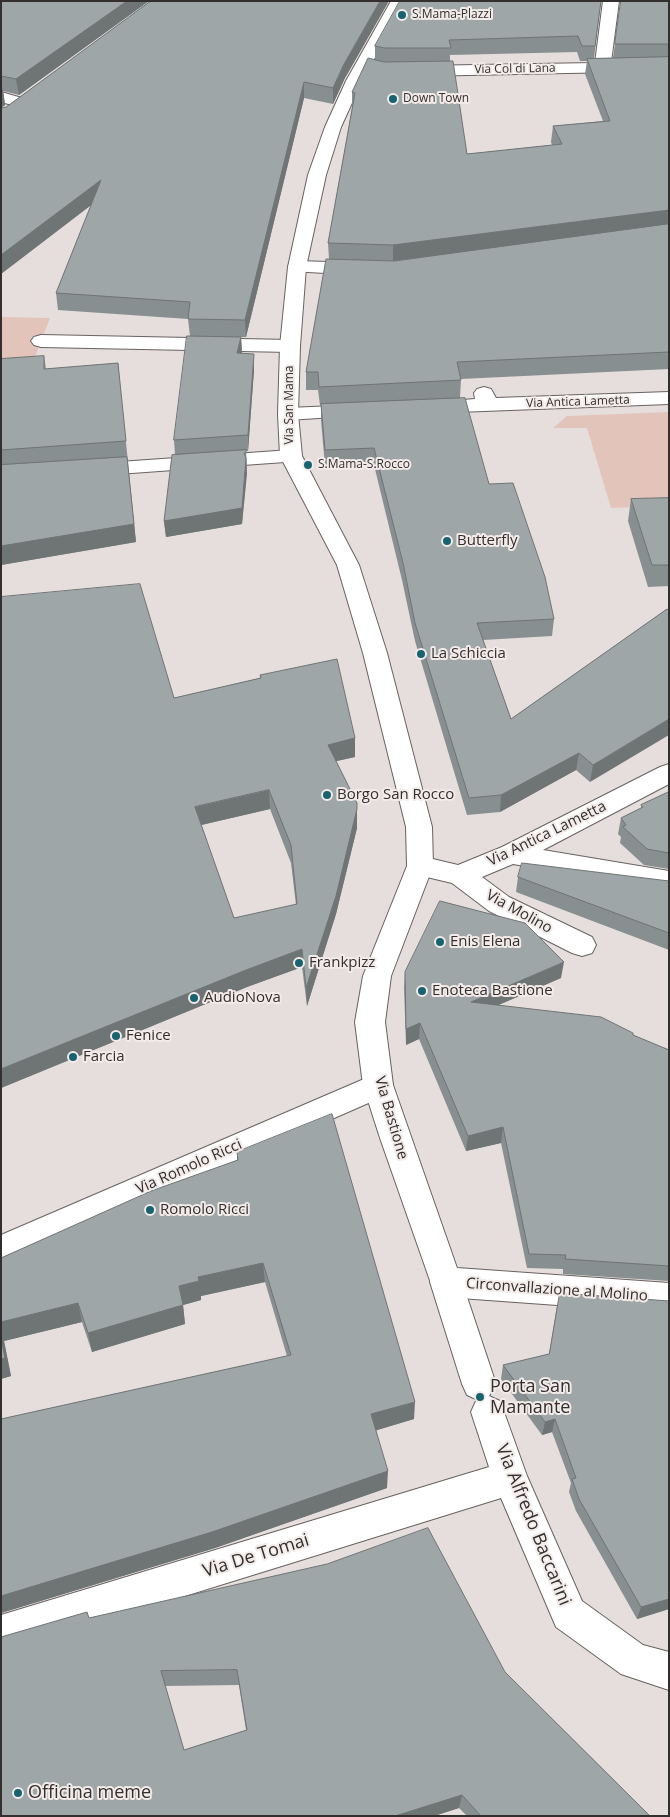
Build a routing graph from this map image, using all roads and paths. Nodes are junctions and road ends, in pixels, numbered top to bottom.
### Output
1 (399, 1) edge
2 (611, 1) edge
3 (669, 66) edge
4 (602, 67) junction
5 (402, 71) edge
6 (39, 92) edge
7 (1, 97) edge
8 (23, 103) junction
9 (8, 113) edge
10 (297, 267) junction
11 (374, 270) edge
12 (41, 341) dead end
13 (290, 346) junction
14 (669, 398) edge
15 (408, 408) edge
16 (378, 410) edge
17 (288, 414) junction
18 (291, 456) junction
19 (69, 471) edge
20 (669, 774) edge
21 (511, 854) junction
22 (420, 866) junction
23 (460, 875) junction
24 (669, 881) edge
25 (582, 945) dead end
26 (378, 1085) junction
27 (1, 1250) edge
28 (446, 1282) junction
29 (669, 1298) edge
30 (510, 1478) junction
31 (1, 1634) edge
32 (669, 1671) edge

1 - 10 street, Via San Mama
2 - 4 street
3 - 4 street, Via Col di Lana
4 - 5 street, Via Col di Lana
6 - 8 street
7 - 8 street
8 - 9 street
10 - 11 street
10 - 13 street, Via San Mama
12 - 13 street
13 - 17 street, Via San Mama
14 - 15 street, Via Antica Lametta
16 - 17 street
17 - 18 street, Via San Mama
18 - 19 street
18 - 22 street, Via San Mama
20 - 21 street, Via Antica Lametta
21 - 23 street, Via Antica Lametta
21 - 24 street
22 - 23 street
22 - 26 street, Via Bastione
23 - 25 street, Via Molino
26 - 27 street, Via Romolo Ricci
26 - 28 street, Via Bastione
28 - 29 street, Circonvallazione al Molino
28 - 30 street, Via Alfredo Baccarini
30 - 31 street, Via De Tomai
30 - 32 street, Via Alfredo Baccarini

